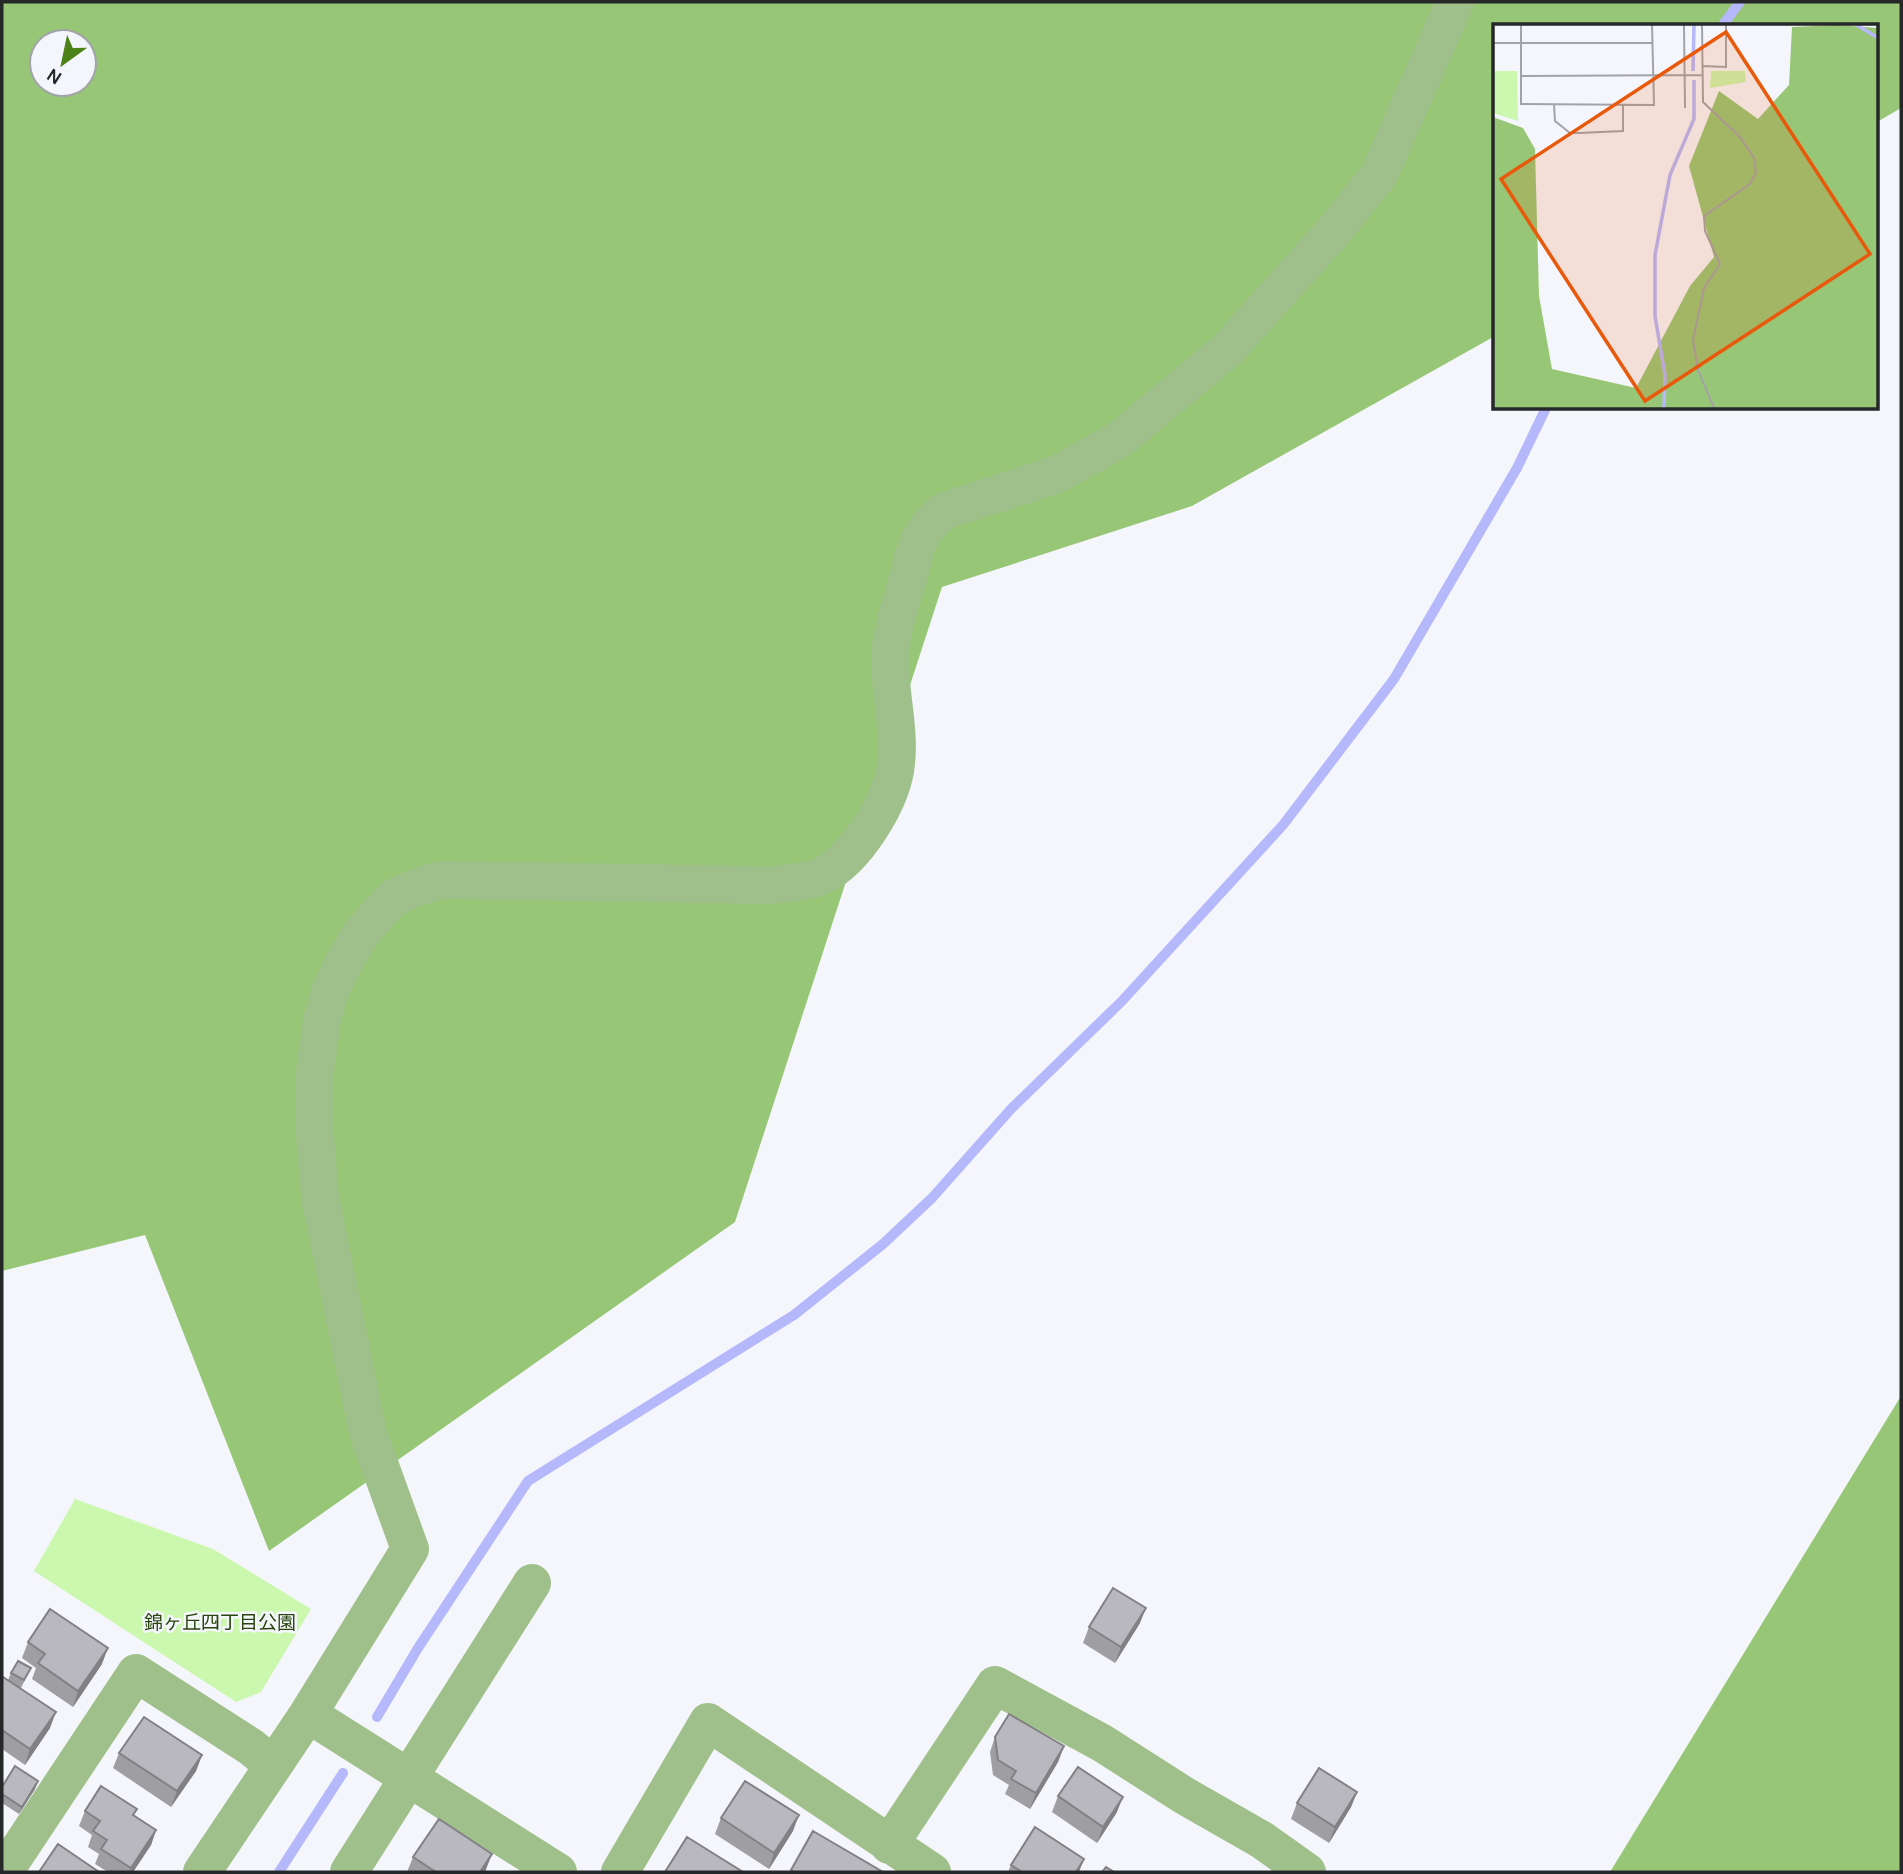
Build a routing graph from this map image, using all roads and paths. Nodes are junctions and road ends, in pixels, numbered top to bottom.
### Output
1 (1455, 2) edge
2 (532, 1583) dead end
3 (308, 1714) junction
4 (273, 1765) junction
5 (410, 1777) junction
6 (889, 1845) junction
7 (4, 1872) edge
8 (202, 1872) edge
9 (349, 1872) edge
10 (558, 1872) edge
11 (620, 1872) edge
12 (932, 1872) edge
13 (1307, 1872) edge

1 - 3 street
2 - 5 street
3 - 4 street
3 - 5 street
4 - 7 street
4 - 8 street
5 - 9 street
5 - 10 street
6 - 11 street
6 - 12 street
6 - 13 street

